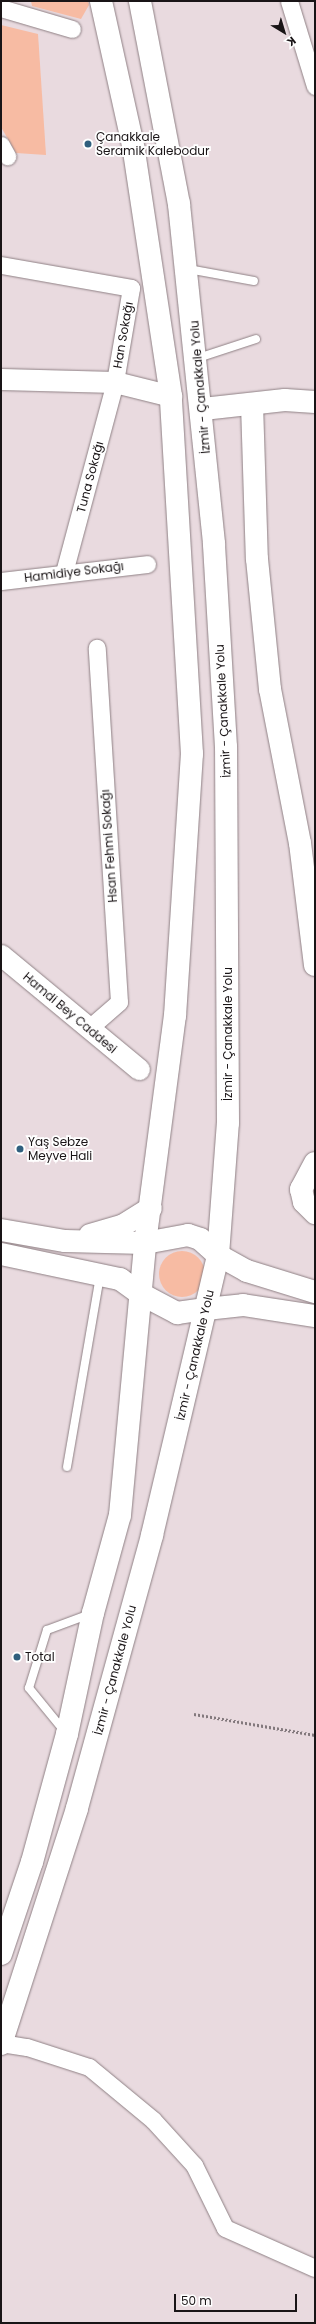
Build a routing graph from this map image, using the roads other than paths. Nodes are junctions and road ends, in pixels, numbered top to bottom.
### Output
1 (101, 1) edge
2 (140, 1) edge
3 (289, 1) edge
4 (1, 8) edge
5 (24, 8) edge
6 (72, 29) dead end
7 (315, 86) edge
8 (1, 265) edge
9 (188, 269) junction
10 (254, 281) dead end
11 (256, 339) dead end
12 (198, 358) junction
13 (115, 382) junction
14 (2, 383) edge
15 (171, 396) junction
16 (315, 402) edge
17 (252, 404) junction
18 (203, 409) junction
19 (147, 564) dead end
20 (64, 573) junction
21 (1, 581) edge
22 (97, 648) dead end
23 (1, 955) edge
24 (315, 965) edge
25 (88, 1029) junction
26 (139, 1069) dead end
27 (315, 1163) edge
28 (151, 1208) junction
29 (315, 1213) edge
30 (1, 1230) edge
31 (65, 1241) junction
32 (145, 1243) junction
33 (1, 1254) edge
34 (218, 1255) junction
35 (100, 1275) junction
36 (315, 1292) edge
37 (141, 1294) junction
38 (206, 1308) junction
39 (315, 1316) edge
40 (67, 1467) dead end
41 (93, 1613) junction
42 (67, 1734) junction
43 (1, 1954) edge
44 (1, 2044) edge
45 (315, 2268) edge

1 - 15 main road
2 - 9 main road, İzmir - Çanakkale Yolu
3 - 7 street
4 - 5 street
5 - 6 street
8 - 13 street, Han Sokağı
9 - 10 lane
9 - 12 main road, İzmir - Çanakkale Yolu
11 - 12 lane
12 - 18 main road, İzmir - Çanakkale Yolu
13 - 14 street
13 - 15 street
13 - 20 street, Tuna Sokağı
15 - 28 main road
16 - 17 main road
17 - 18 main road
17 - 24 main road
18 - 34 main road, İzmir - Çanakkale Yolu
19 - 20 street, Hamidiye Sokağı
20 - 21 street, Hamidiye Sokağı
22 - 25 street, Hsan Fehmi Sokağı
23 - 25 street, Hamdi Bey Caddesi
25 - 26 street, Hamdi Bey Caddesi
27 - 29 main road
28 - 31 main road
28 - 32 main road
30 - 31 main road
31 - 32 main road
32 - 34 main road
32 - 37 main road
33 - 35 main road
34 - 36 main road
34 - 38 main road, İzmir - Çanakkale Yolu
35 - 37 main road
35 - 40 lane
37 - 38 main road
37 - 41 main road
38 - 39 main road
38 - 44 main road, İzmir - Çanakkale Yolu
41 - 42 main road
41 - 42 lane
42 - 43 main road
44 - 45 street

